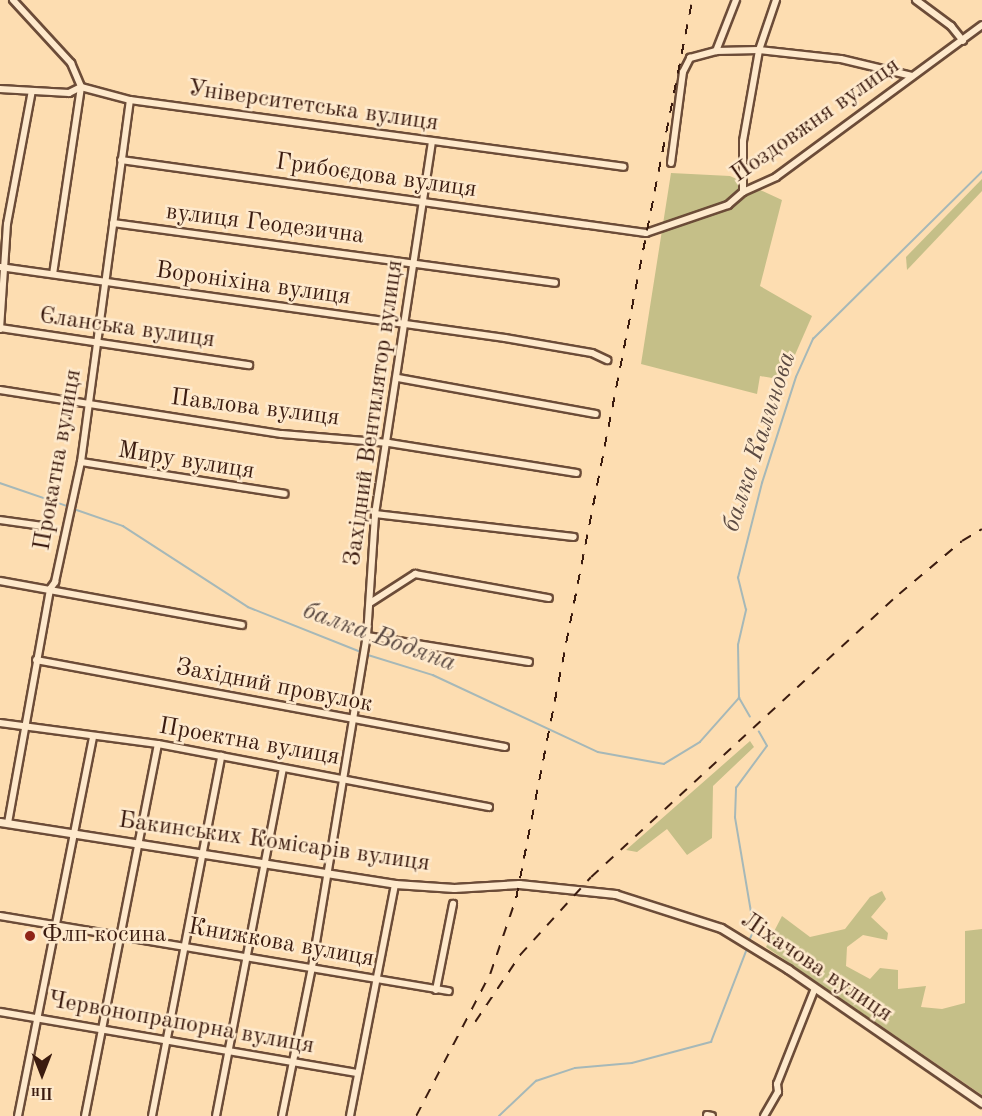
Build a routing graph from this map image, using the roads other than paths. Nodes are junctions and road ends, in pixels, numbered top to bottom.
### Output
1 (13, 0) edge
2 (735, 0) edge
3 (776, 0) edge
4 (916, 0) edge
5 (982, 26) edge
6 (963, 41) junction
7 (759, 50) junction
8 (716, 51) junction
9 (912, 76) junction
10 (81, 87) junction
11 (0, 89) edge
12 (32, 91) junction
13 (130, 100) junction
14 (432, 141) junction
15 (121, 160) junction
16 (671, 163) dead end
17 (623, 167) dead end
18 (743, 192) junction
19 (423, 201) junction
20 (113, 223) junction
21 (626, 229) joint
22 (413, 262) junction
23 (2, 267) edge
24 (53, 274) junction
25 (555, 283) dead end
26 (105, 284) junction
27 (405, 324) junction
28 (0, 329) edge
29 (98, 345) junction
30 (607, 360) dead end
31 (249, 365) dead end
32 (398, 378) junction
33 (0, 390) edge
34 (90, 404) junction
35 (596, 414) dead end
36 (389, 443) junction
37 (81, 462) junction
38 (577, 473) dead end
39 (285, 494) dead end
40 (375, 514) junction
41 (0, 520) edge
42 (42, 526) dead end
43 (574, 537) dead end
44 (0, 581) edge
45 (50, 589) junction
46 (549, 598) dead end
47 (370, 603) junction
48 (242, 625) dead end
49 (367, 636) junction
50 (36, 660) junction
51 (529, 662) dead end
52 (353, 720) junction
53 (0, 723) edge
54 (24, 727) junction
55 (93, 736) junction
56 (158, 744) junction
57 (505, 747) dead end
58 (221, 756) junction
59 (283, 768) junction
60 (344, 779) junction
61 (489, 807) dead end
62 (4, 822) edge
63 (74, 833) junction
64 (137, 843) junction
65 (203, 854) junction
66 (265, 864) junction
67 (328, 874) junction
68 (395, 884) junction
69 (615, 894) joint
70 (453, 904) dead end
71 (0, 915) edge
72 (58, 923) junction
73 (119, 934) junction
74 (185, 946) junction
75 (248, 958) junction
76 (312, 967) junction
77 (376, 978) junction
78 (815, 988) junction
79 (436, 990) junction
80 (449, 991) dead end
81 (0, 1012) edge
82 (38, 1018) junction
83 (102, 1027) junction
84 (167, 1038) junction
85 (229, 1050) junction
86 (293, 1062) junction
87 (357, 1073) junction
88 (982, 1103) edge
89 (18, 1116) edge
90 (85, 1116) edge
91 (152, 1116) edge
92 (216, 1116) edge
93 (282, 1116) edge
94 (350, 1116) edge
95 (764, 1116) edge

1 - 10 street
2 - 8 street
3 - 7 street
4 - 6 street
5 - 6 street, Поздовжня вулиця
6 - 9 street, Поздовжня вулиця
7 - 8 street
7 - 9 street
7 - 18 street
8 - 16 street
9 - 18 street, Поздовжня вулиця
10 - 12 street, Університетська вулиця
10 - 13 street, Університетська вулиця
10 - 24 street
11 - 12 street, Університетська вулиця
12 - 23 street
13 - 14 street, Університетська вулиця
13 - 15 street, Прокатна вулиця
14 - 17 street, Університетська вулиця
14 - 19 street, Західний Вентилятор вулиця
15 - 19 street, Грибоєдова вулиця
15 - 20 street, Прокатна вулиця
18 - 21 street, Поздовжня вулиця
19 - 21 street, Грибоєдова вулиця
19 - 22 street, Західний Вентилятор вулиця
20 - 22 street, вулиця Геодезична
20 - 26 street, Прокатна вулиця
22 - 25 street, вулиця Геодезична
22 - 27 street, Західний Вентилятор вулиця
23 - 24 street, Вороніхіна вулиця
23 - 28 street
24 - 26 street, Вороніхіна вулиця
26 - 27 street, Вороніхіна вулиця
26 - 29 street, Прокатна вулиця
27 - 30 street, Вороніхіна вулиця
27 - 32 street, Західний Вентилятор вулиця
28 - 29 street, Єланська вулиця
29 - 31 street, Єланська вулиця
29 - 34 street, Прокатна вулиця
32 - 35 street
32 - 36 street, Західний Вентилятор вулиця
33 - 34 street, Павлова вулиця
34 - 36 street, Павлова вулиця
34 - 37 street, Прокатна вулиця
36 - 38 street, Павлова вулиця
36 - 40 street, Західний Вентилятор вулиця
37 - 39 street, Миру вулиця
37 - 45 street, Прокатна вулиця
40 - 43 street
40 - 47 street, Західний Вентилятор вулиця
41 - 42 street
44 - 45 street
45 - 48 street
45 - 50 street, Прокатна вулиця
46 - 47 street
47 - 49 street, Західний Вентилятор вулиця
49 - 51 street
49 - 52 street, Західний Вентилятор вулиця
50 - 52 street, Західний провулок
50 - 54 street, Прокатна вулиця
52 - 57 street, Західний провулок
52 - 60 street, Західний Вентилятор вулиця
53 - 54 street, Проектна вулиця
54 - 55 street, Проектна вулиця
54 - 62 street, Прокатна вулиця
55 - 56 street, Проектна вулиця
55 - 63 street
56 - 58 street, Проектна вулиця
56 - 64 street
58 - 59 street, Проектна вулиця
58 - 65 street
59 - 60 street, Проектна вулиця
59 - 66 street
60 - 61 street, Проектна вулиця
60 - 67 street, Західний Вентилятор вулиця
62 - 63 street, Бакинських Комісарів вулиця
63 - 64 street, Бакинських Комісарів вулиця
63 - 72 street
64 - 65 street, Бакинських Комісарів вулиця
64 - 73 street
65 - 66 street, Бакинських Комісарів вулиця
65 - 74 street
66 - 67 street, Бакинських Комісарів вулиця
66 - 75 street
67 - 68 street, Бакинських Комісарів вулиця
67 - 76 street, Західний Вентилятор вулиця
68 - 69 street, Бакинських Комісарів вулиця
68 - 77 street
69 - 78 street, Ліхачова вулиця
70 - 79 street
71 - 72 street, Книжкова вулиця
72 - 73 street, Книжкова вулиця
72 - 82 street
73 - 74 street, Книжкова вулиця
73 - 83 street
74 - 75 street, Книжкова вулиця
74 - 84 street
75 - 76 street, Книжкова вулиця
75 - 85 street
76 - 77 street, Книжкова вулиця
76 - 86 street, Західний Вентилятор вулиця
77 - 79 street, Книжкова вулиця
77 - 87 street
78 - 88 street, Ліхачова вулиця
78 - 95 street
79 - 80 street, Книжкова вулиця
81 - 82 street, Червонопрапорна вулиця
82 - 83 street, Червонопрапорна вулиця
82 - 89 street
83 - 84 street, Червонопрапорна вулиця
83 - 90 street
84 - 85 street, Червонопрапорна вулиця
84 - 91 street
85 - 86 street, Червонопрапорна вулиця
85 - 92 street
86 - 87 street, Червонопрапорна вулиця
86 - 93 street, Західний Вентилятор вулиця
87 - 94 street

